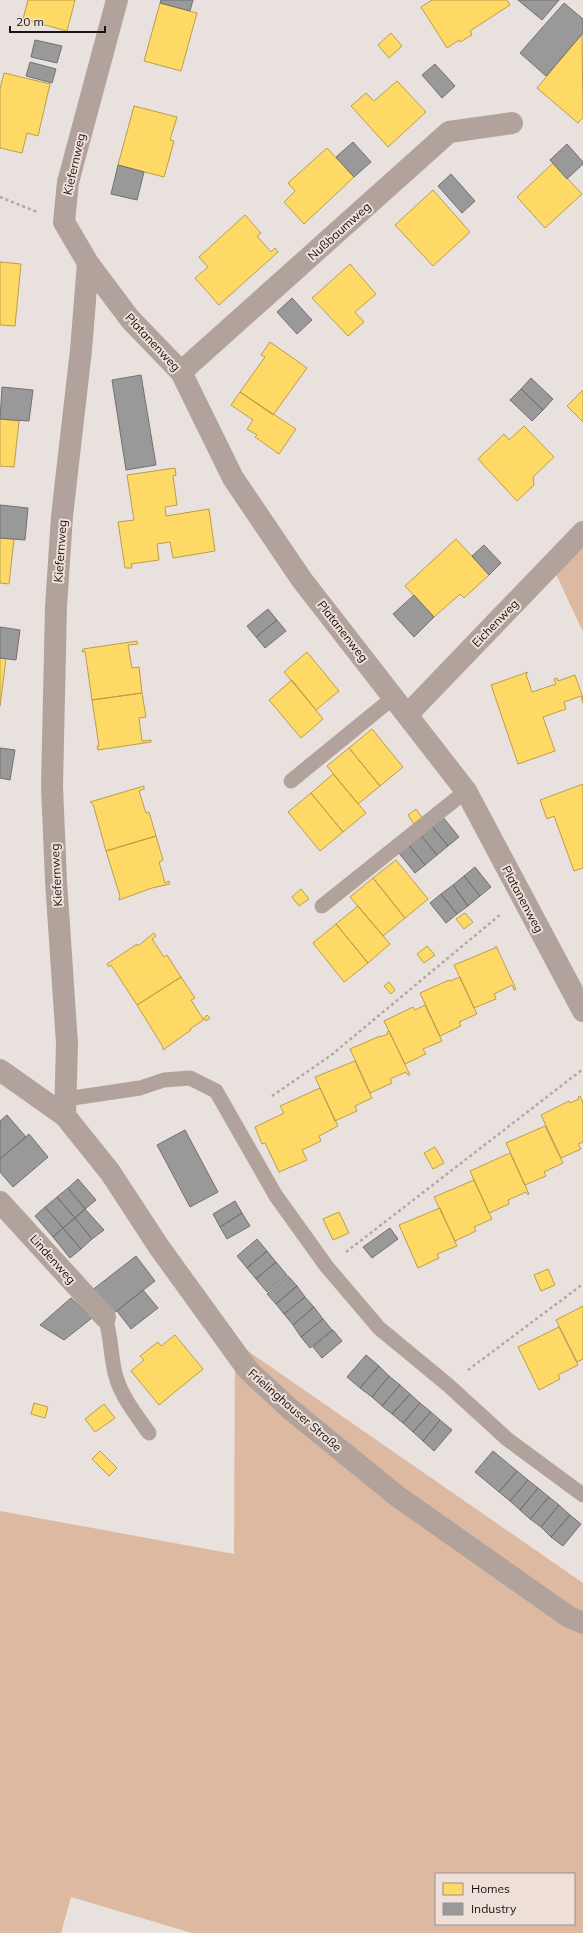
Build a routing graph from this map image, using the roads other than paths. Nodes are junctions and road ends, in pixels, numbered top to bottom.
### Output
1 (117, 0) edge
2 (512, 123) dead end
3 (88, 263) junction
4 (181, 372) junction
5 (583, 532) edge
6 (394, 697) junction
7 (408, 714) junction
8 (291, 781) dead end
9 (466, 791) junction
10 (322, 906) dead end
11 (583, 1011) edge
12 (0, 1070) edge
13 (65, 1107) junction
14 (0, 1202) edge
15 (105, 1317) joint
16 (149, 1433) dead end
17 (583, 1495) edge
18 (583, 1623) edge

1 - 3 street, Kiefernweg
2 - 4 street, Nußbaumweg
3 - 4 street, Platanenweg
3 - 13 street, Kiefernweg
4 - 6 street, Platanenweg
5 - 7 street, Eichenweg
6 - 7 street, Platanenweg
6 - 8 lane
7 - 9 street, Platanenweg
9 - 10 lane
9 - 11 street, Platanenweg
12 - 13 street, Frielinghauser Straße
13 - 17 lane
13 - 18 street, Frielinghauser Straße
14 - 15 street, Lindenweg
15 - 16 lane

